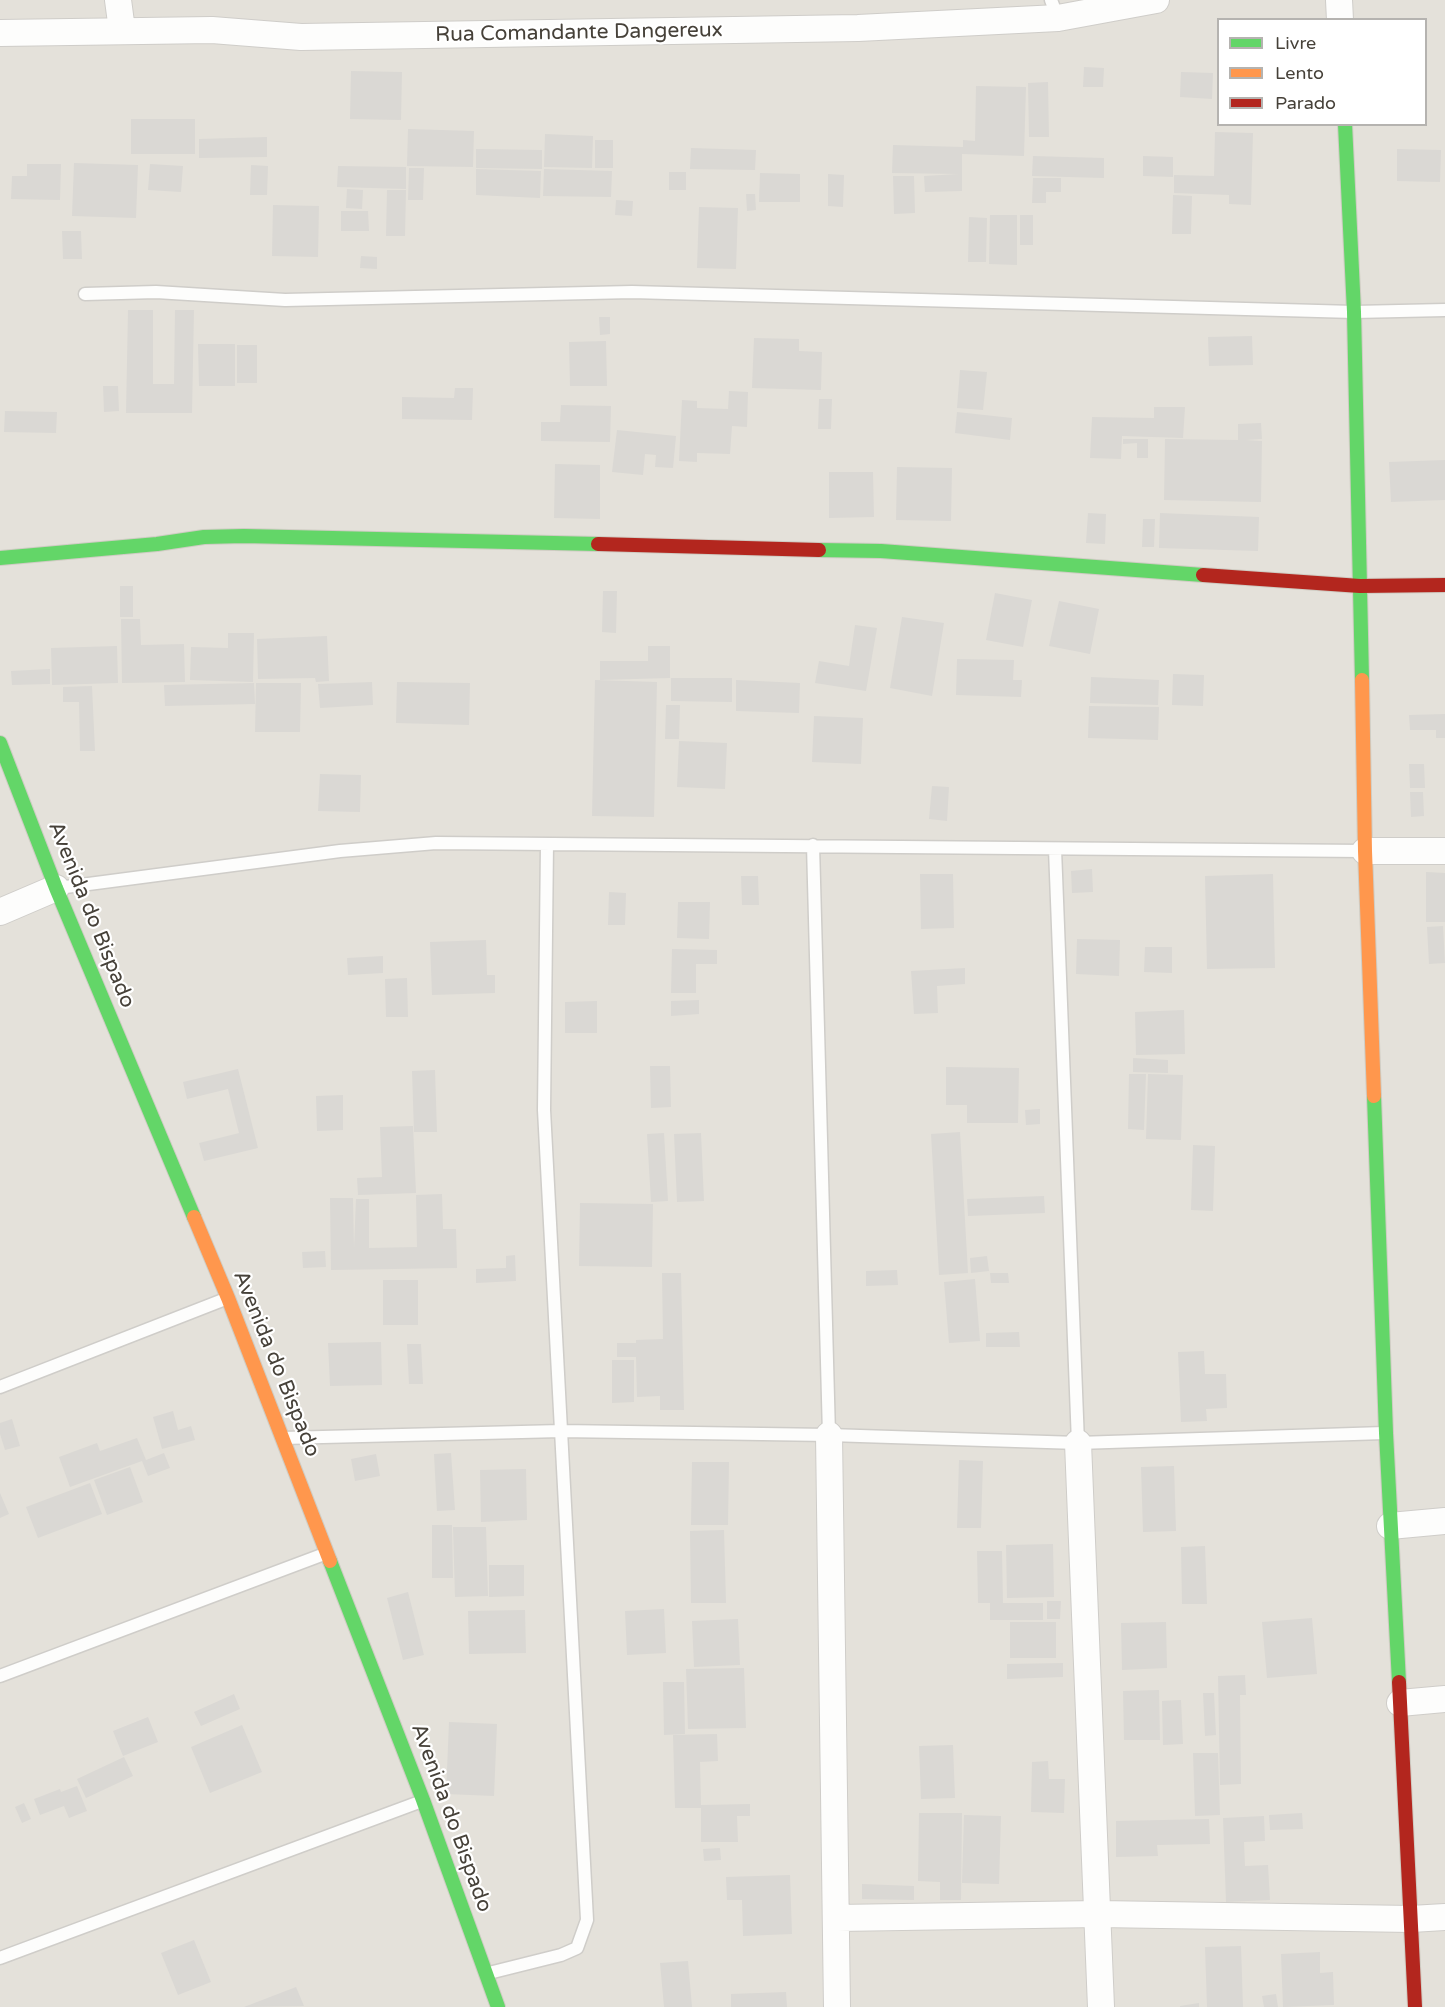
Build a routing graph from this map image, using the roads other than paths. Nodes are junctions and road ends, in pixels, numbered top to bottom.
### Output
1 (118, 0) edge
2 (1156, 0) edge
3 (1339, 0) edge
4 (1054, 9) edge
5 (1340, 18) edge
6 (122, 30) junction
7 (0, 33) edge
8 (1345, 126) edge
9 (84, 294) dead end
10 (1445, 310) edge
11 (1354, 312) junction
12 (0, 558) edge
13 (1445, 585) edge
14 (1360, 586) junction
15 (0, 743) edge
16 (547, 844) junction
17 (813, 845) junction
18 (1055, 849) junction
19 (1365, 851) junction
20 (1445, 851) edge
21 (56, 888) junction
22 (0, 912) edge
23 (228, 1298) junction
24 (0, 1387) edge
25 (561, 1431) junction
26 (1386, 1433) junction
27 (829, 1435) junction
28 (283, 1438) junction
29 (1078, 1443) junction
30 (1445, 1521) edge
31 (1390, 1526) junction
32 (327, 1553) junction
33 (0, 1676) edge
34 (1445, 1699) edge
35 (1400, 1702) junction
36 (423, 1800) junction
37 (1099, 1914) junction
38 (1445, 1917) edge
39 (837, 1918) junction
40 (1411, 1919) junction
41 (0, 1958) edge
42 (486, 1974) junction
43 (498, 2007) edge
44 (837, 2007) edge
45 (1101, 2007) edge
46 (1415, 2007) edge

1 - 6 street
2 - 4 street, Rua Comandante Dangereux
3 - 5 street
4 - 6 street, Rua Comandante Dangereux
6 - 7 street, Rua Comandante Dangereux
8 - 11 street
9 - 11 lane
10 - 11 lane
11 - 14 street
12 - 14 street
13 - 14 street
14 - 19 street
15 - 21 street, Avenida do Bispado
16 - 17 lane
16 - 21 lane
16 - 25 lane
17 - 18 lane
17 - 27 lane
18 - 19 lane
18 - 29 lane
19 - 20 street
19 - 26 street
21 - 22 street
21 - 23 street, Avenida do Bispado
23 - 24 lane
23 - 28 street, Avenida do Bispado
25 - 27 lane
25 - 28 lane
25 - 42 lane
26 - 29 lane
26 - 31 street
27 - 29 lane
27 - 39 street
28 - 32 street, Avenida do Bispado
29 - 37 street
30 - 31 street
31 - 35 street
32 - 33 lane
32 - 36 street, Avenida do Bispado
34 - 35 street
35 - 40 street
36 - 41 lane
36 - 42 street, Avenida do Bispado
37 - 39 street
37 - 40 street
37 - 45 street
38 - 40 street
39 - 44 street
40 - 46 street
42 - 43 street, Avenida do Bispado

